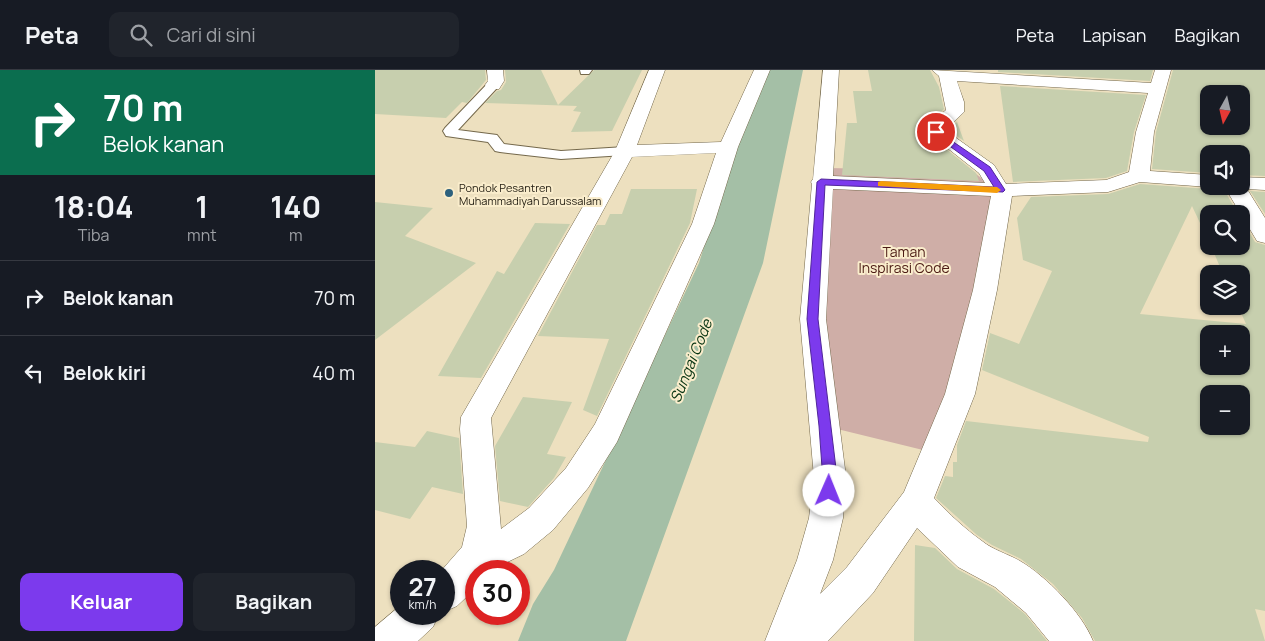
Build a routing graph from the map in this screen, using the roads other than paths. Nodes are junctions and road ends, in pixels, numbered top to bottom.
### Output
1 (657, 70) edge
2 (762, 70) edge
3 (831, 70) edge
4 (1163, 70) edge
5 (943, 72) edge
6 (494, 77) edge
7 (1156, 88) junction
8 (728, 147) junction
9 (625, 151) junction
10 (1139, 176) junction
11 (1200, 180) edge
12 (821, 182) junction
13 (1250, 183) edge
14 (1265, 184) edge
15 (1000, 190) junction
16 (1240, 195) edge
17 (1265, 236) edge
18 (916, 502) junction
19 (478, 558) junction
20 (455, 584) edge
21 (407, 625) edge
22 (388, 641) edge
23 (784, 641) edge
24 (802, 641) edge
25 (1074, 641) edge

1 - 9 street
2 - 8 street
3 - 12 street
4 - 7 street
5 - 7 street
5 - 15 street
6 - 9 lane
7 - 10 street
8 - 9 street
8 - 19 street
9 - 19 street
10 - 11 street
10 - 15 street
12 - 15 street
12 - 23 street
13 - 14 street
15 - 18 street
16 - 17 street
18 - 24 street
18 - 25 street
19 - 20 street
21 - 22 street

